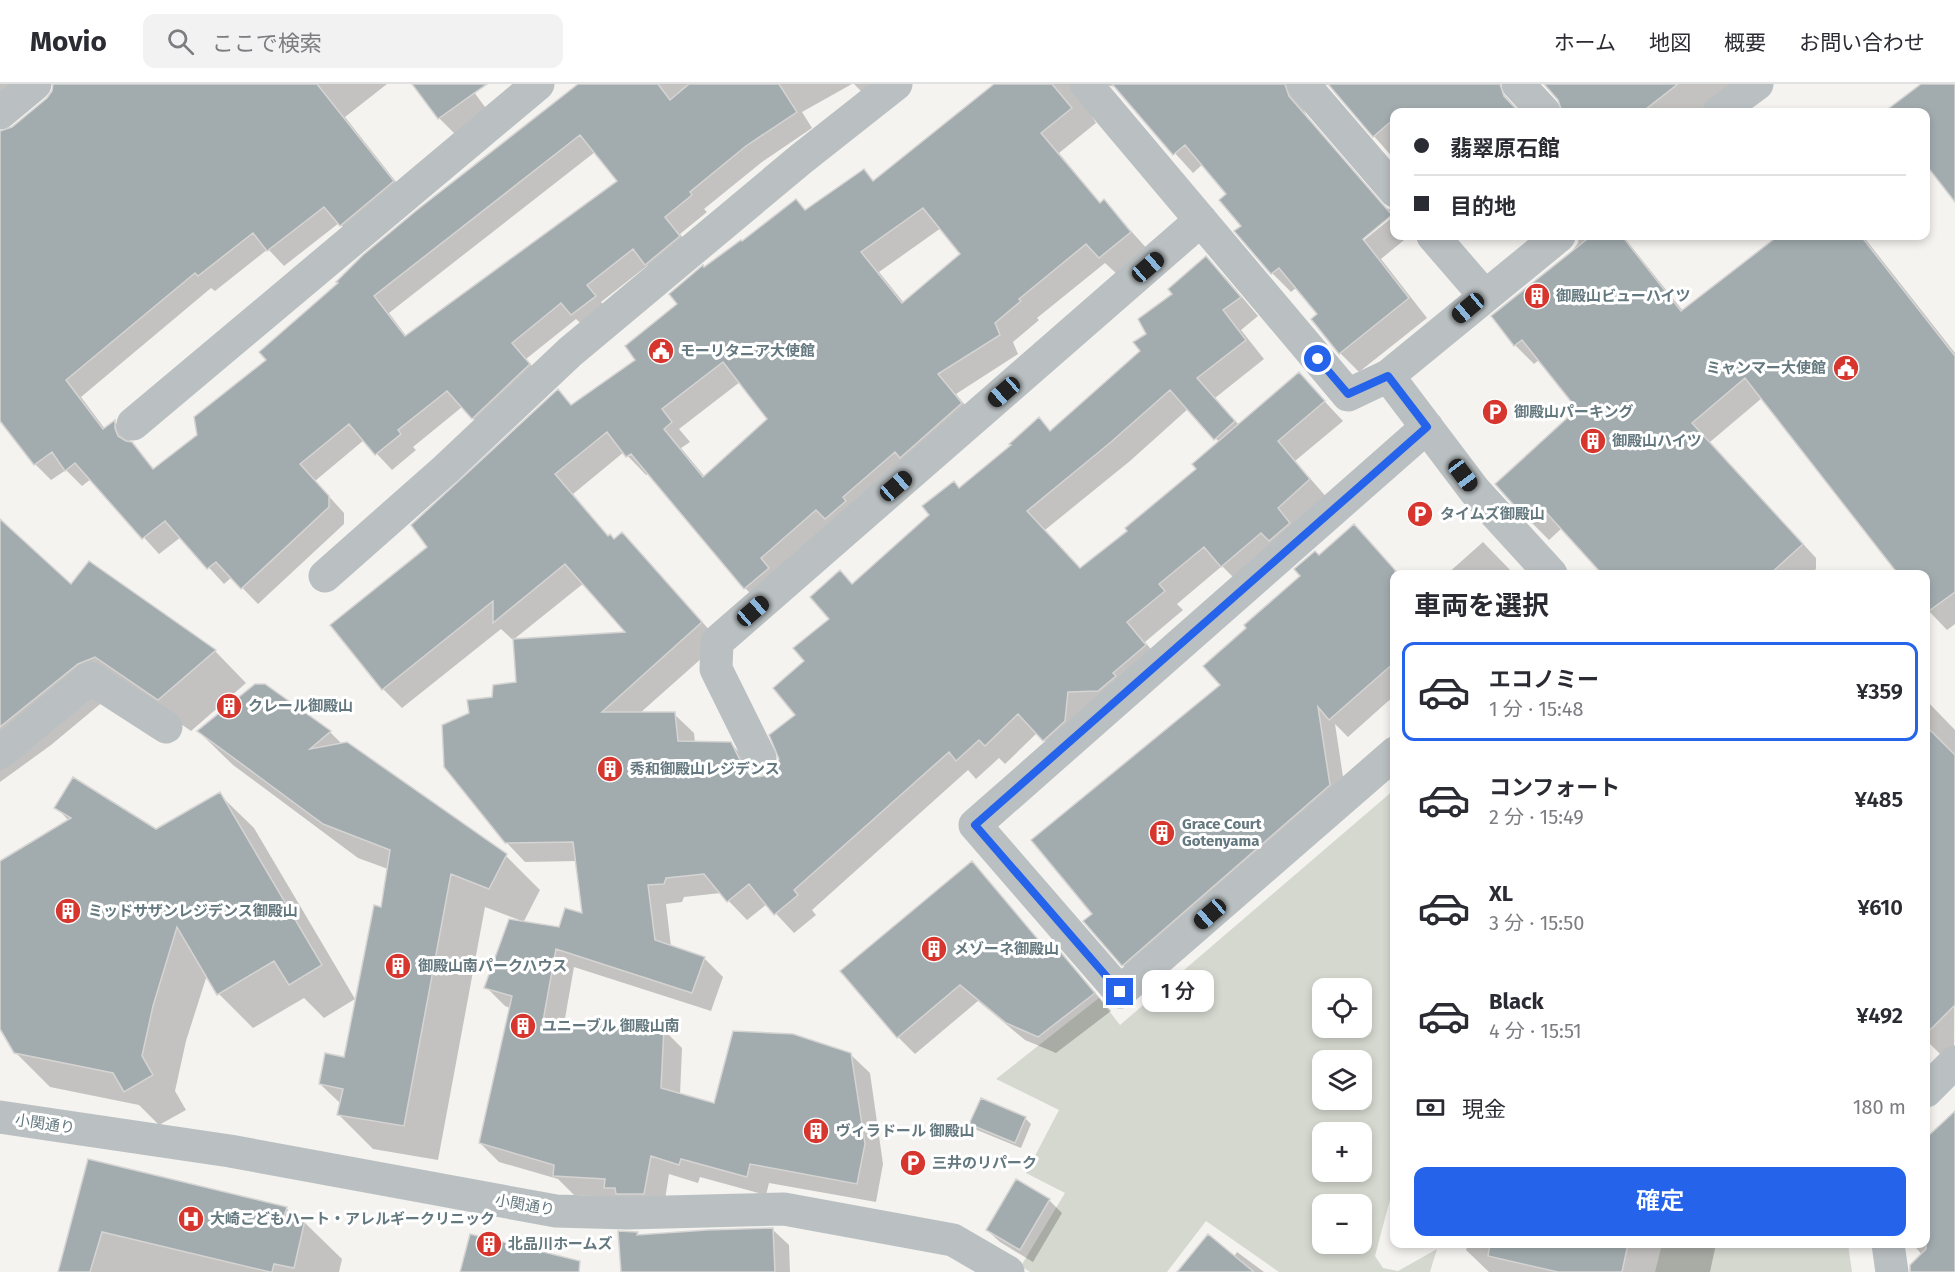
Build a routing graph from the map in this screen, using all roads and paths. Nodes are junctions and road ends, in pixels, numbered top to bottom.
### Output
1 (35, 84) edge
2 (538, 84) edge
3 (896, 84) edge
4 (1086, 84) edge
5 (1303, 84) edge
6 (1518, 84) edge
7 (1757, 84) edge
8 (1540, 108) edge
9 (1724, 108) edge
10 (0, 113) edge
11 (1390, 185) edge
12 (1201, 220) junction
13 (1436, 240) edge
14 (1554, 240) edge
15 (1484, 295) junction
16 (1388, 376) junction
17 (133, 424) dead end
18 (1427, 427) junction
19 (1547, 570) edge
20 (325, 576) dead end
21 (166, 728) dead end
22 (0, 753) edge
23 (1390, 757) edge
24 (760, 758) dead end
25 (1955, 1062) edge
26 (1930, 1087) edge
27 (0, 1118) edge
28 (1889, 1248) edge
29 (1008, 1272) edge
30 (1892, 1272) edge

1 - 10 street
2 - 17 street
3 - 20 street
4 - 12 street
5 - 11 street
6 - 8 street
7 - 9 street
12 - 16 street
12 - 24 street
13 - 15 street
14 - 15 street
15 - 16 street
16 - 18 street
18 - 19 street
18 - 23 street
21 - 22 street
25 - 26 street
27 - 29 street, 小関通り
28 - 30 street

